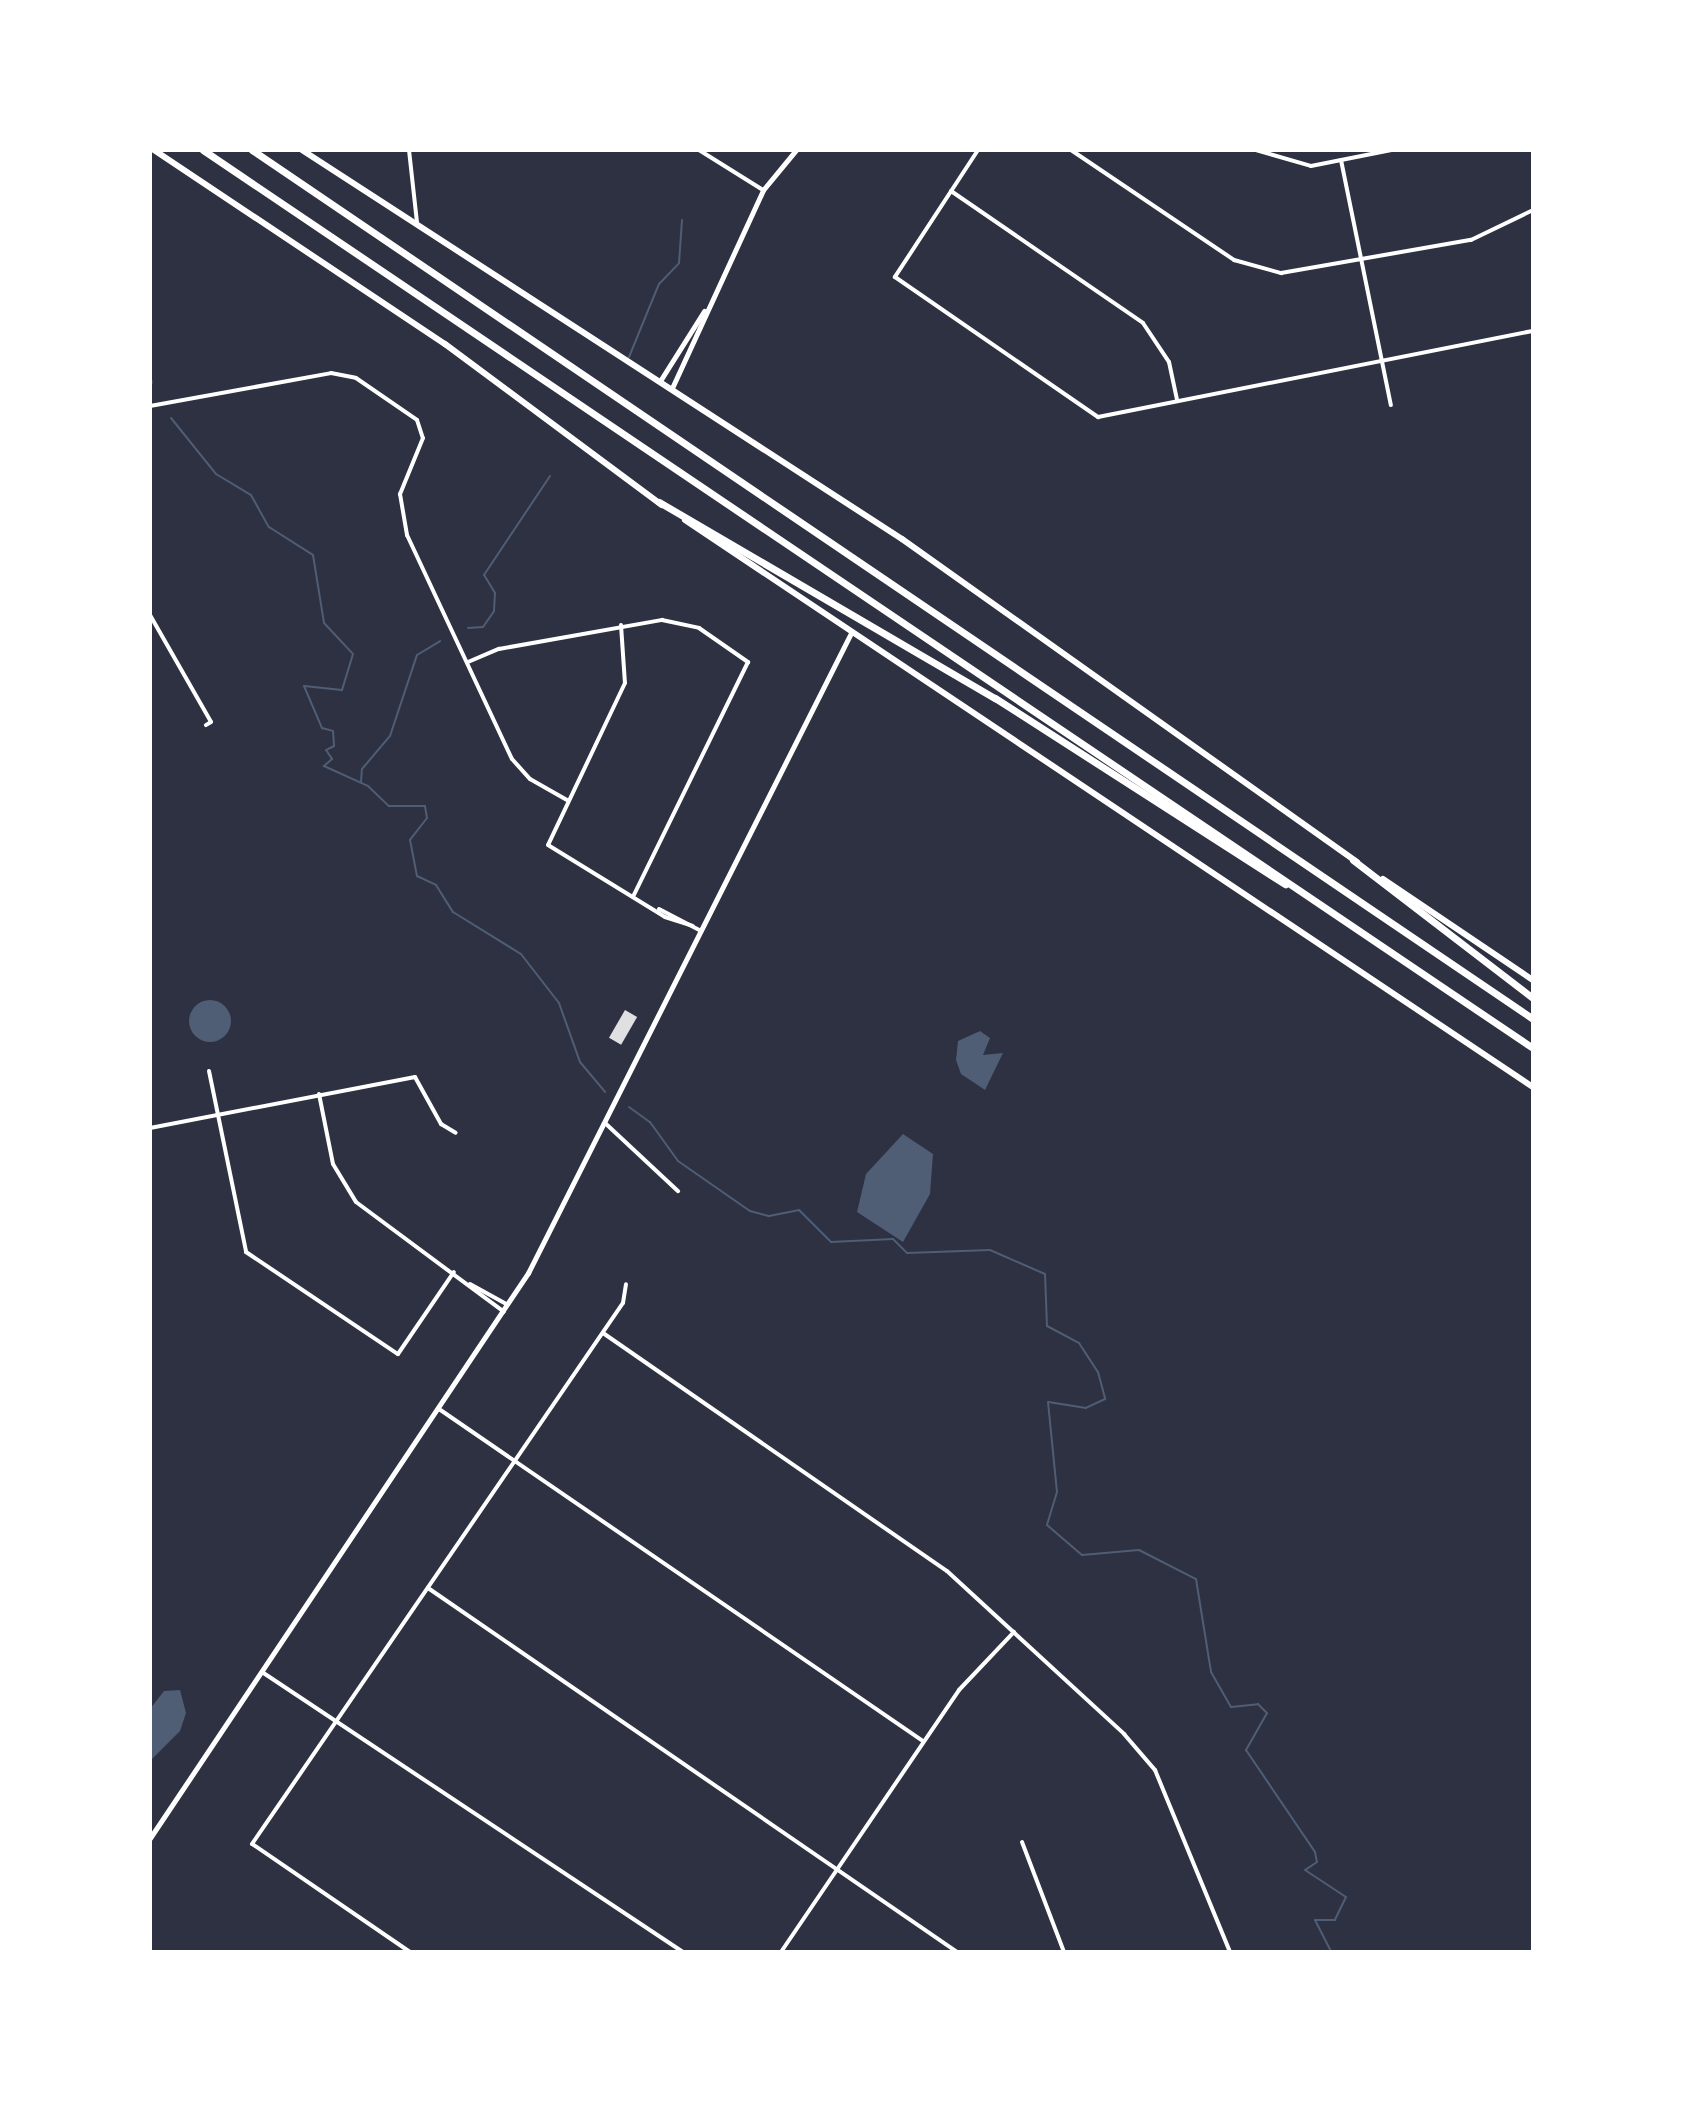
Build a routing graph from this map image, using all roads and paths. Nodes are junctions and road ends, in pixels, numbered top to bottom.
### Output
1 (154, 150) edge
2 (203, 150) edge
3 (252, 150) edge
4 (302, 150) edge
5 (409, 150) edge
6 (699, 150) edge
7 (796, 150) edge
8 (978, 150) edge
9 (1071, 150) edge
10 (1256, 150) edge
11 (1391, 150) edge
12 (1341, 160) junction
13 (763, 190) junction
14 (951, 191) junction
15 (1533, 210) edge
16 (417, 224) junction
17 (1361, 260) junction
18 (704, 310) junction
19 (1533, 331) edge
20 (1382, 361) junction
21 (660, 381) junction
22 (672, 388) junction
23 (1177, 401) junction
24 (1391, 405) dead end
25 (150, 406) edge
26 (659, 502) junction
27 (150, 615) edge
28 (621, 625) junction
29 (850, 635) junction
30 (468, 662) junction
31 (206, 725) dead end
32 (567, 800) junction
33 (1353, 860) junction
34 (634, 895) junction
35 (1361, 930) junction
36 (701, 931) junction
37 (1533, 980) edge
38 (1533, 998) edge
39 (1533, 1019) edge
40 (1533, 1048) edge
41 (209, 1071) dead end
42 (1533, 1087) edge
43 (319, 1094) junction
44 (217, 1114) junction
45 (605, 1123) junction
46 (150, 1128) edge
47 (456, 1133) dead end
48 (678, 1191) dead end
49 (454, 1272) junction
50 (470, 1284) junction
51 (626, 1284) dead end
52 (508, 1305) junction
53 (504, 1312) junction
54 (603, 1333) junction
55 (439, 1409) junction
56 (515, 1461) junction
57 (428, 1588) junction
58 (1014, 1632) junction
59 (262, 1672) junction
60 (338, 1717) junction
61 (923, 1741) junction
62 (150, 1838) edge
63 (1022, 1842) dead end
64 (837, 1869) junction
65 (410, 1952) edge
66 (683, 1952) edge
67 (781, 1952) edge
68 (957, 1952) edge
69 (1064, 1952) edge
70 (1230, 1952) edge

1 - 26 main road
2 - 35 highway
3 - 39 highway
4 - 16 main road
5 - 16 street
6 - 13 street
7 - 13 street
8 - 14 street
9 - 17 street
10 - 12 street
11 - 12 street
12 - 17 street
13 - 18 street
14 - 23 street
14 - 23 street
15 - 17 street
16 - 21 main road
17 - 20 street
18 - 21 street
18 - 22 street
19 - 20 street
20 - 23 street
20 - 24 street
21 - 22 main road
22 - 33 main road
25 - 30 street
26 - 29 main road
26 - 35 highway
27 - 31 street
28 - 30 street
28 - 32 street
28 - 34 street
29 - 36 street
29 - 42 main road
30 - 32 street
32 - 34 street
33 - 37 main road
33 - 38 highway
34 - 36 street
35 - 40 highway
36 - 45 street
41 - 44 street
43 - 44 street
43 - 47 street
43 - 49 street
44 - 46 street
44 - 49 street
45 - 48 street
45 - 52 street
49 - 50 street
50 - 52 street
50 - 53 street
51 - 54 street
52 - 53 street
53 - 55 street
54 - 56 street
54 - 58 street
55 - 56 street
55 - 59 street
56 - 57 street
56 - 61 street
57 - 60 street
57 - 64 street
58 - 61 street
58 - 70 street
59 - 60 street
59 - 62 street
60 - 65 street
60 - 66 street
61 - 64 street
63 - 69 street
64 - 67 street
64 - 68 street

